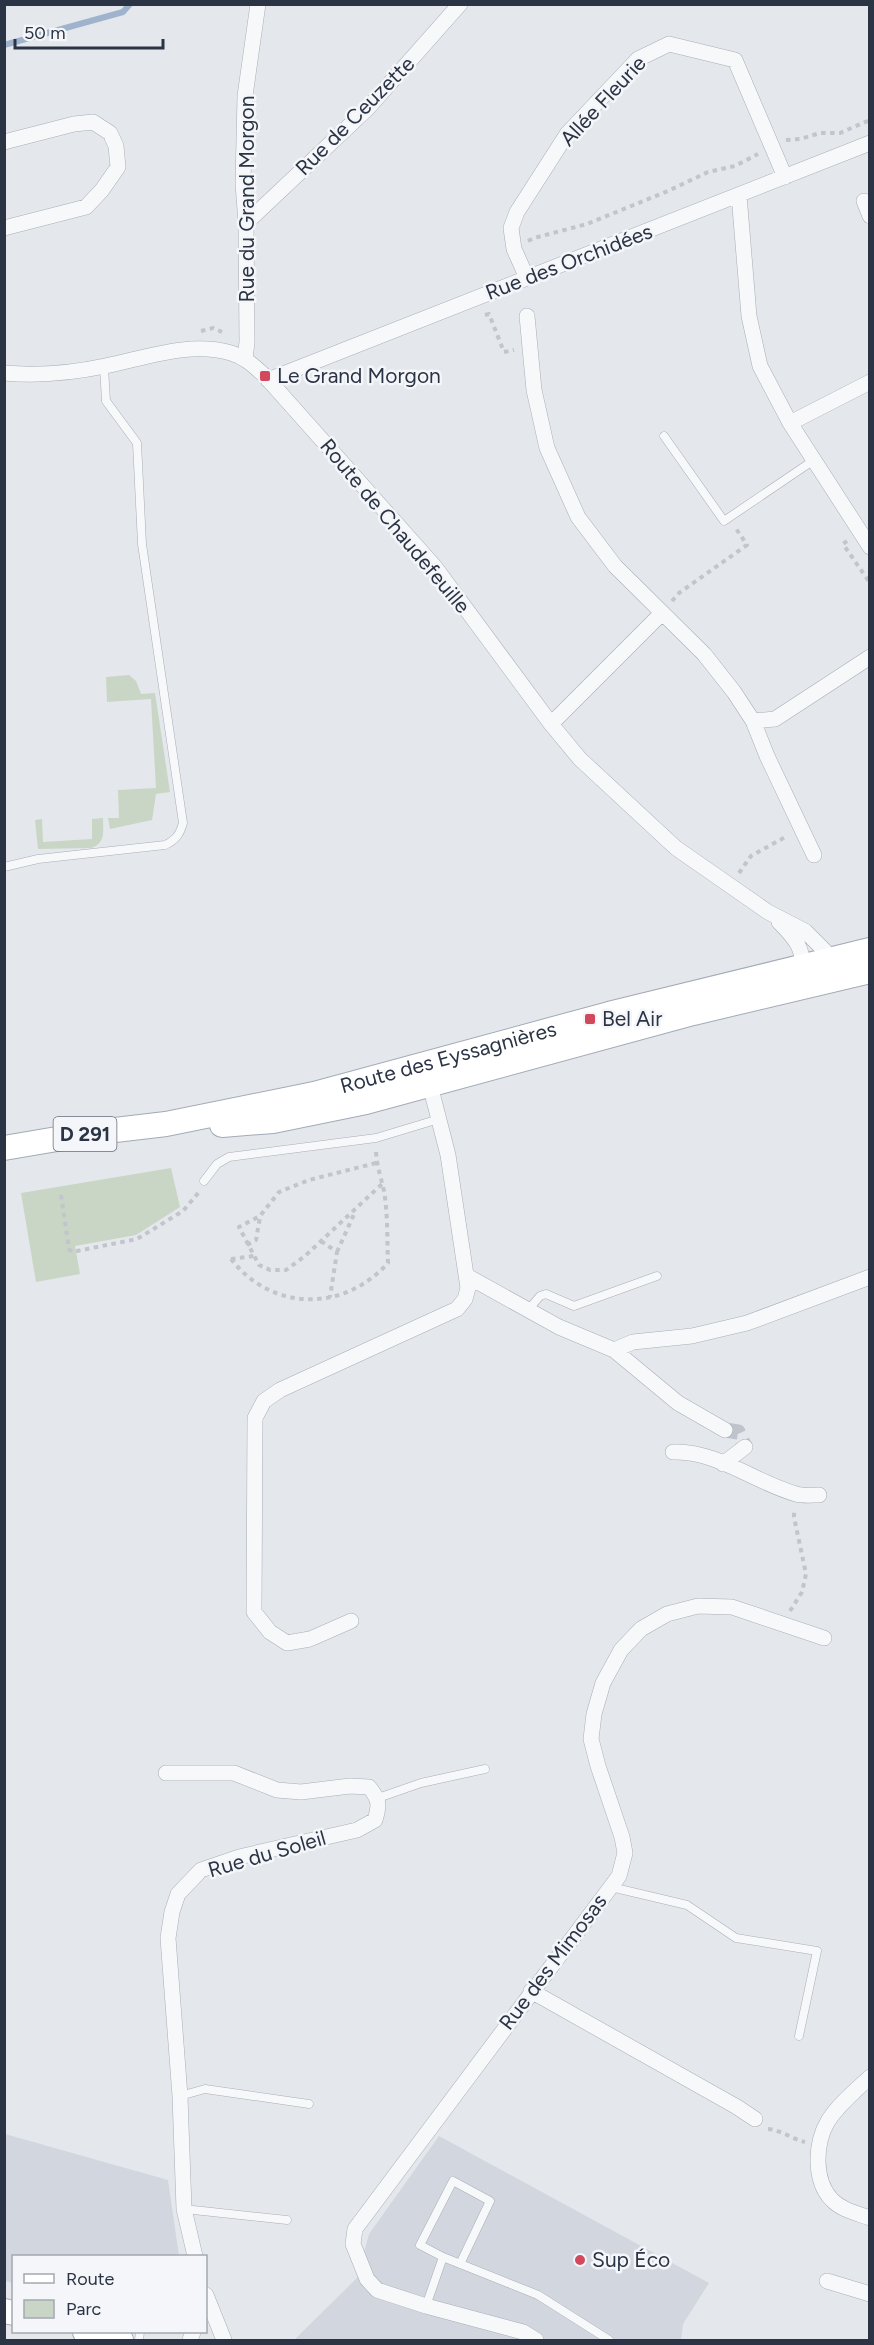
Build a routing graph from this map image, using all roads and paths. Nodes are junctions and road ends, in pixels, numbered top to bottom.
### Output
1 (258, 4) edge
2 (460, 4) edge
3 (870, 120) edge
4 (4, 142) edge
5 (870, 143) edge
6 (772, 146) junction
7 (785, 177) junction
8 (739, 195) junction
9 (864, 201) dead end
10 (870, 216) edge
11 (246, 223) junction
12 (4, 228) edge
13 (514, 249) junction
14 (527, 278) junction
15 (527, 315) dead end
16 (480, 317) dead end
17 (530, 348) junction
18 (245, 359) junction
19 (104, 367) junction
20 (4, 373) edge
21 (268, 380) junction
22 (870, 382) edge
23 (790, 423) junction
24 (664, 436) dead end
25 (814, 460) junction
26 (729, 518) junction
27 (870, 547) edge
28 (662, 613) junction
29 (870, 657) edge
30 (753, 721) junction
31 (551, 724) junction
32 (789, 828) dead end
33 (814, 855) dead end
34 (4, 867) edge
35 (730, 886) junction
36 (768, 912) junction
37 (870, 950) edge
38 (817, 966) junction
39 (866, 972) edge
40 (693, 1013) junction
41 (573, 1024) junction
42 (410, 1069) junction
43 (430, 1085) junction
44 (439, 1119) junction
45 (166, 1124) junction
46 (4, 1148) edge
47 (204, 1181) joint
48 (382, 1184) junction
49 (61, 1195) dead end
50 (356, 1209) junction
51 (260, 1216) junction
52 (321, 1240) junction
53 (247, 1245) junction
54 (337, 1252) junction
55 (254, 1256) junction
56 (467, 1276) junction
57 (657, 1276) dead end
58 (870, 1277) edge
59 (330, 1297) junction
60 (528, 1310) junction
61 (614, 1350) junction
62 (725, 1430) tunnel mouth
63 (745, 1447) dead end
64 (673, 1452) dead end
65 (723, 1464) junction
66 (796, 1494) junction
67 (819, 1495) dead end
68 (351, 1621) dead end
69 (784, 1625) junction
70 (824, 1638) dead end
71 (484, 1769) dead end
72 (166, 1773) dead end
73 (378, 1798) junction
74 (609, 1887) junction
75 (531, 1991) junction
76 (799, 2036) dead end
77 (870, 2077) edge
78 (180, 2096) junction
79 (309, 2104) dead end
80 (755, 2119) joint
81 (818, 2145) junction
82 (184, 2209) junction
83 (870, 2218) edge
84 (287, 2220) dead end
85 (195, 2255) edge
86 (443, 2257) junction
87 (460, 2264) junction
88 (827, 2281) dead end
89 (870, 2294) edge
90 (207, 2298) edge
91 (426, 2306) junction
92 (94, 2333) edge
93 (121, 2340) edge
94 (224, 2340) edge
95 (536, 2340) edge
96 (609, 2340) edge

1 - 11 street, Rue du Grand Morgon
2 - 11 street, Rue de Ceuzette
3 - 6 path
4 - 12 street
5 - 7 street, Rue des Orchidées
6 - 7 street, Allée Fleurie
6 - 13 path
6 - 13 street, Allée Fleurie
7 - 8 street, Rue des Orchidées
8 - 14 street, Rue des Orchidées
8 - 23 street
9 - 10 street
11 - 18 street, Rue du Grand Morgon
13 - 14 street, Allée Fleurie
14 - 21 street, Rue des Orchidées
15 - 17 street
16 - 17 path
17 - 28 street
18 - 19 street, Route de Chaudefeuille
18 - 21 street, Route de Chaudefeuille
19 - 20 street, Route de Chaudefeuille
19 - 34 lane
21 - 31 street, Route de Chaudefeuille
22 - 23 street
23 - 25 street
24 - 26 lane
25 - 26 lane
25 - 27 street
26 - 28 path
28 - 30 street
28 - 31 street
29 - 30 street
30 - 33 street
31 - 35 street, Route de Chaudefeuille
32 - 35 path
35 - 36 street, Route de Chaudefeuille
36 - 38 street, Route de Chaudefeuille
36 - 38 street, Route de Chaudefeuille
37 - 38 main road, Route des Eyssagnières
38 - 39 street
38 - 40 street
38 - 41 main road, Route des Eyssagnières
39 - 40 main road, Route des Eyssagnières
40 - 43 main road, Route des Eyssagnières
41 - 42 main road, Route des Eyssagnières
41 - 43 street
42 - 43 street
42 - 45 main road, Route des Eyssagnières
43 - 44 street
43 - 45 main road, Route des Eyssagnières
44 - 47 lane
44 - 56 street
45 - 46 main road, Route des Eyssagnières / D 291
47 - 49 path
48 - 50 path
48 - 51 path
48 - 59 path
50 - 52 path
50 - 54 path
51 - 53 path
51 - 53 path
52 - 54 path
52 - 55 path
53 - 55 path
54 - 59 path
55 - 59 path
56 - 60 street
56 - 68 street
57 - 60 lane
58 - 61 street
60 - 61 street
61 - 62 street
63 - 65 street
64 - 65 street
65 - 66 street
66 - 67 street
66 - 69 path
69 - 70 street, Rue des Mimosas
69 - 74 street, Rue des Mimosas
71 - 73 lane
72 - 73 street
73 - 78 street, Rue du Soleil
74 - 75 street, Rue des Mimosas
74 - 76 lane
75 - 80 street
75 - 91 street, Rue des Mimosas
77 - 81 street
78 - 79 lane
78 - 82 street, Rue du Soleil
80 - 81 path
81 - 83 street
82 - 84 lane
82 - 85 street, Rue du Soleil
86 - 87 lane
86 - 87 lane
86 - 91 lane
87 - 96 lane
88 - 89 street
90 - 94 street
91 - 95 street, Rue des Mimosas
92 - 93 main road

